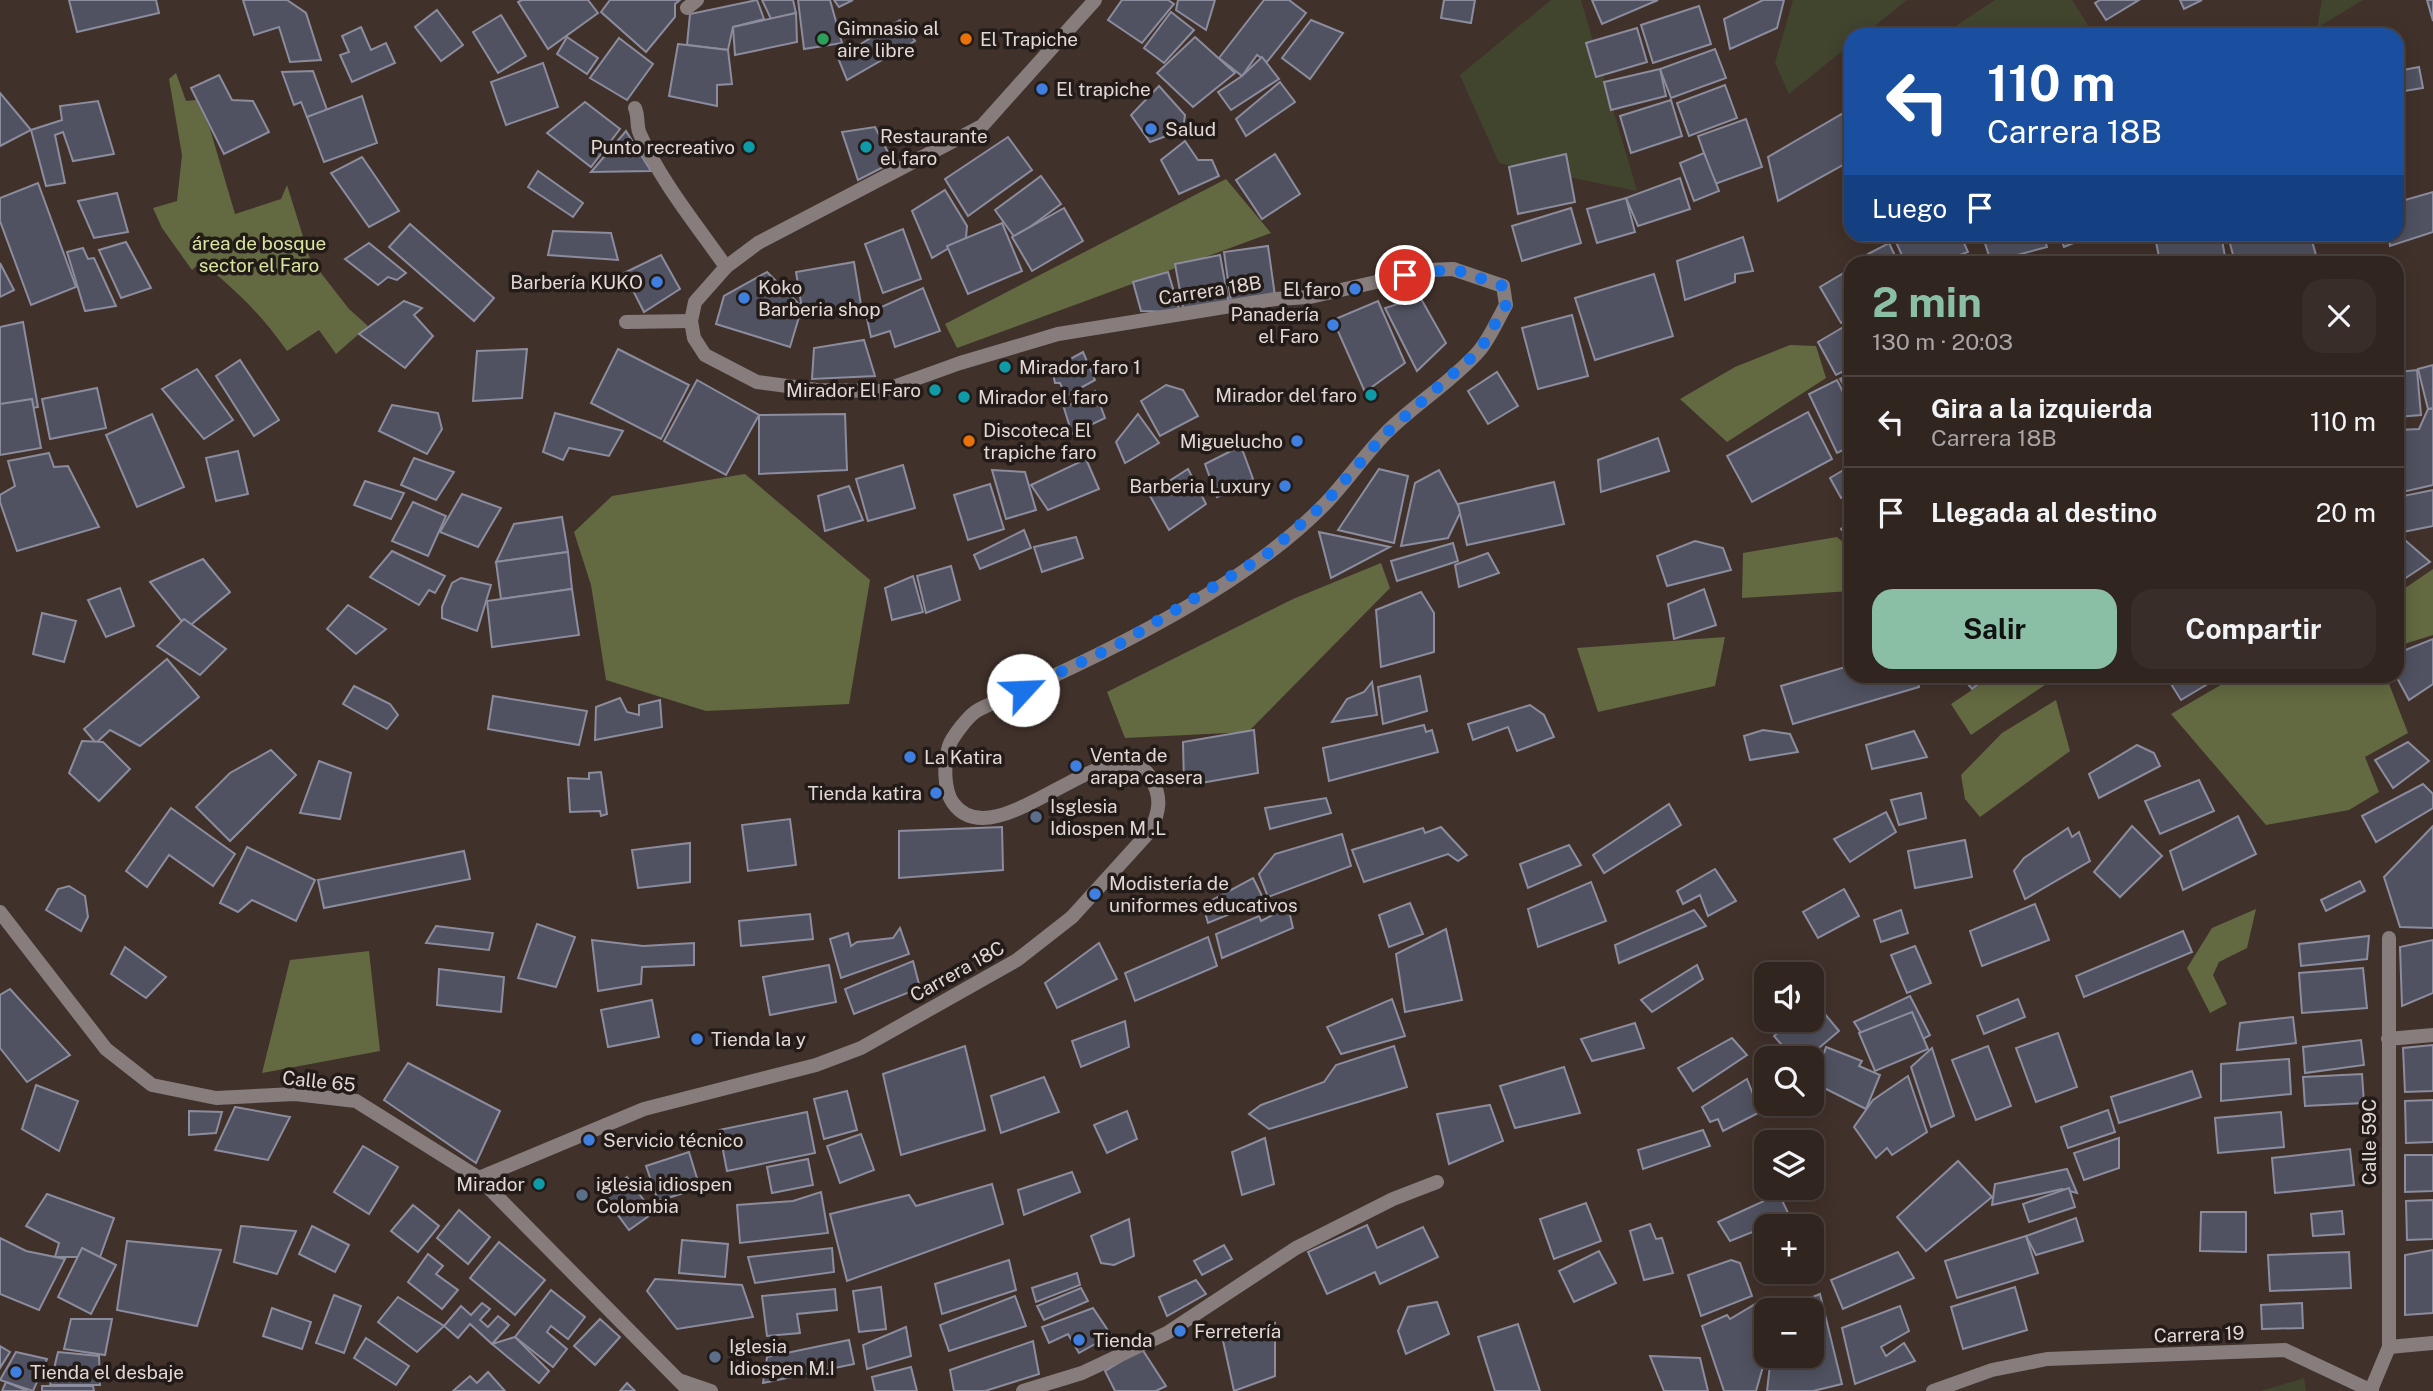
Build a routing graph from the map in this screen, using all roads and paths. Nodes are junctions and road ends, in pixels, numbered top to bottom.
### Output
1 (1095, 0) edge
2 (635, 108) dead end
3 (726, 267) junction
4 (691, 321) junction
5 (626, 322) dead end
6 (950, 800) joint
7 (0, 912) edge
8 (2389, 938) dead end
9 (2433, 1035) edge
10 (2388, 1039) junction
11 (479, 1178) junction
12 (1437, 1182) dead end
13 (2433, 1343) edge
14 (2389, 1347) junction
15 (677, 1379) junction
16 (689, 1391) edge
17 (711, 1391) edge
18 (1023, 1391) edge
19 (1933, 1391) edge
20 (2372, 1391) edge

1 - 3 street
2 - 3 street
3 - 4 street
4 - 5 street
4 - 6 street, Carrera 18B
6 - 11 street, Carrera 18C
7 - 11 street, Calle 65
8 - 10 street, Calle 59C
9 - 10 street
10 - 14 street, Calle 59C
11 - 15 street, Calle 65
12 - 18 street
13 - 14 street
14 - 20 street, Carrera 19
15 - 16 street, Calle 65
15 - 17 street
19 - 20 street, Carrera 19

